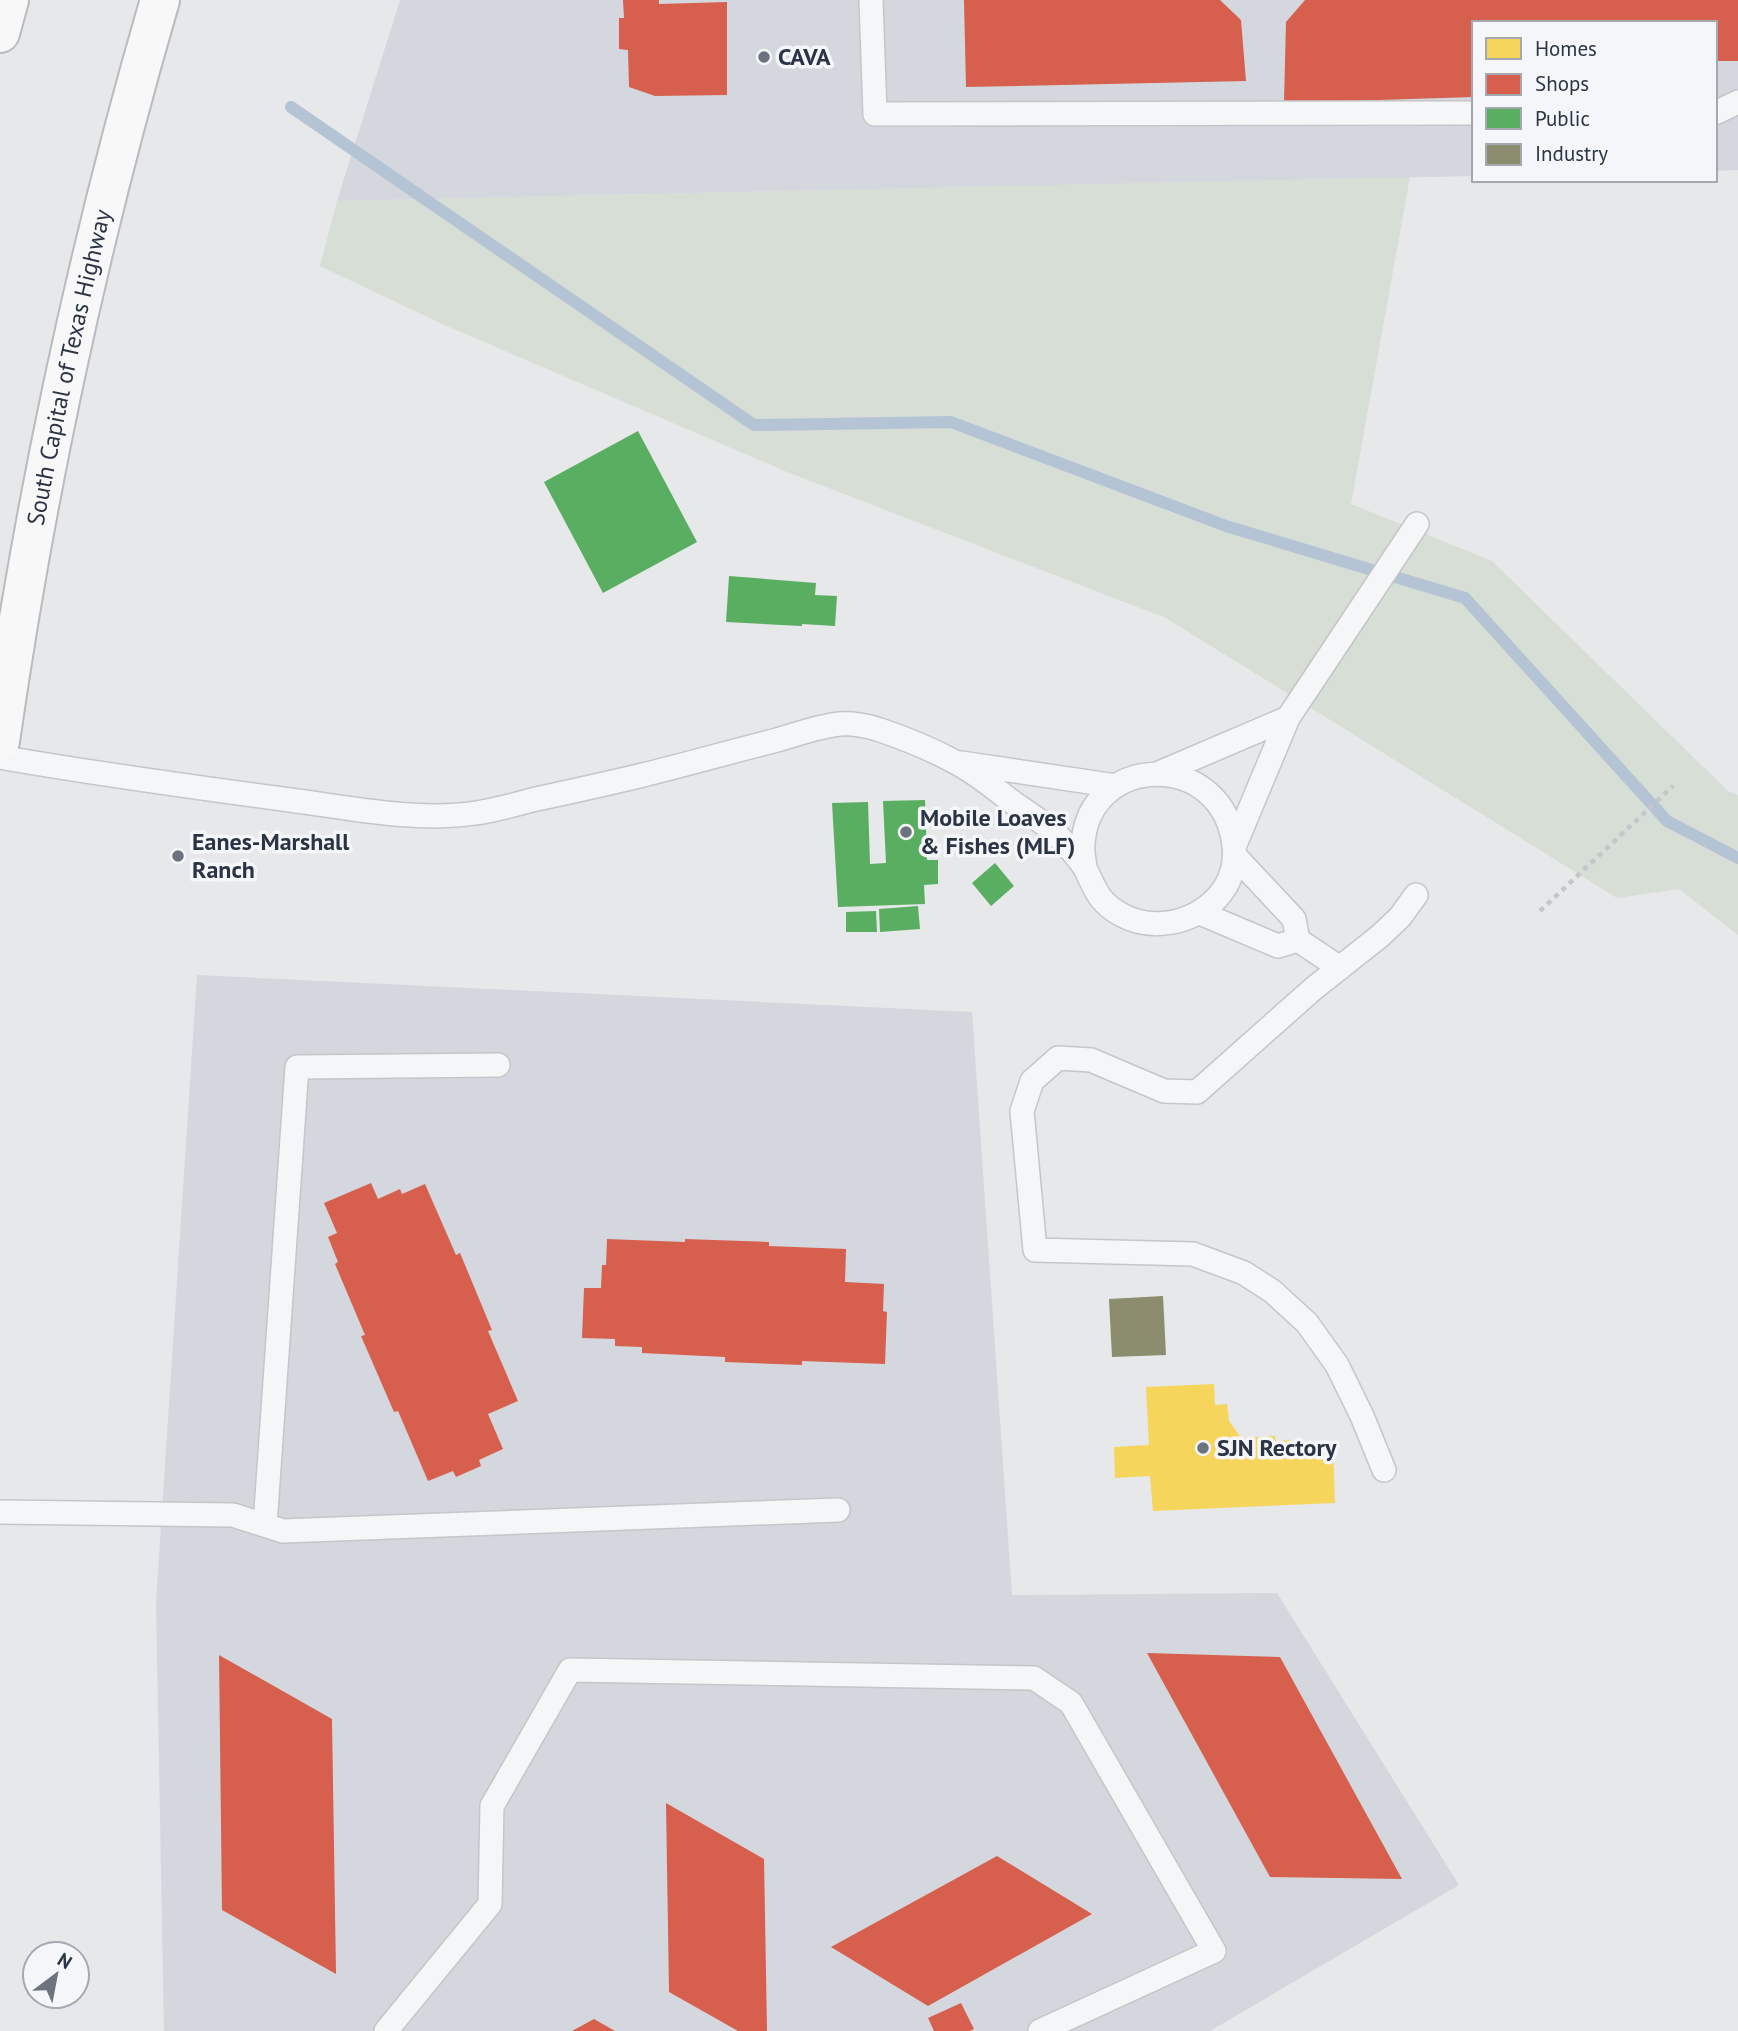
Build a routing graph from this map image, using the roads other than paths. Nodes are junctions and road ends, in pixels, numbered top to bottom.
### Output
1 (9, 0) edge
2 (160, 0) edge
3 (871, 0) edge
4 (0, 33) edge
5 (1738, 102) edge
6 (1717, 112) edge
7 (1472, 113) edge
8 (1417, 524) dead end
9 (1288, 718) junction
10 (0, 741) edge
11 (0, 757) edge
12 (958, 763) junction
13 (1159, 773) junction
14 (1116, 786) junction
15 (1234, 851) junction
16 (1085, 867) junction
17 (1416, 895) dead end
18 (1200, 913) junction
19 (1298, 940) junction
20 (1340, 968) junction
21 (498, 1065) dead end
22 (1384, 1469) dead end
23 (838, 1510) dead end
24 (0, 1512) edge
25 (265, 1525) junction
26 (386, 2031) edge
27 (1040, 2031) edge

1 - 4 highway
2 - 10 highway, South Capital of Texas Highway
3 - 7 lane
5 - 6 lane
8 - 9 lane
9 - 13 lane
9 - 15 lane
11 - 12 lane
12 - 14 lane
12 - 16 lane
13 - 14 lane
13 - 15 lane
14 - 16 lane
15 - 18 lane
15 - 19 lane
16 - 18 lane
17 - 20 lane
18 - 19 lane
19 - 20 lane
20 - 22 lane
21 - 25 lane
23 - 25 lane
24 - 25 lane
26 - 27 lane

